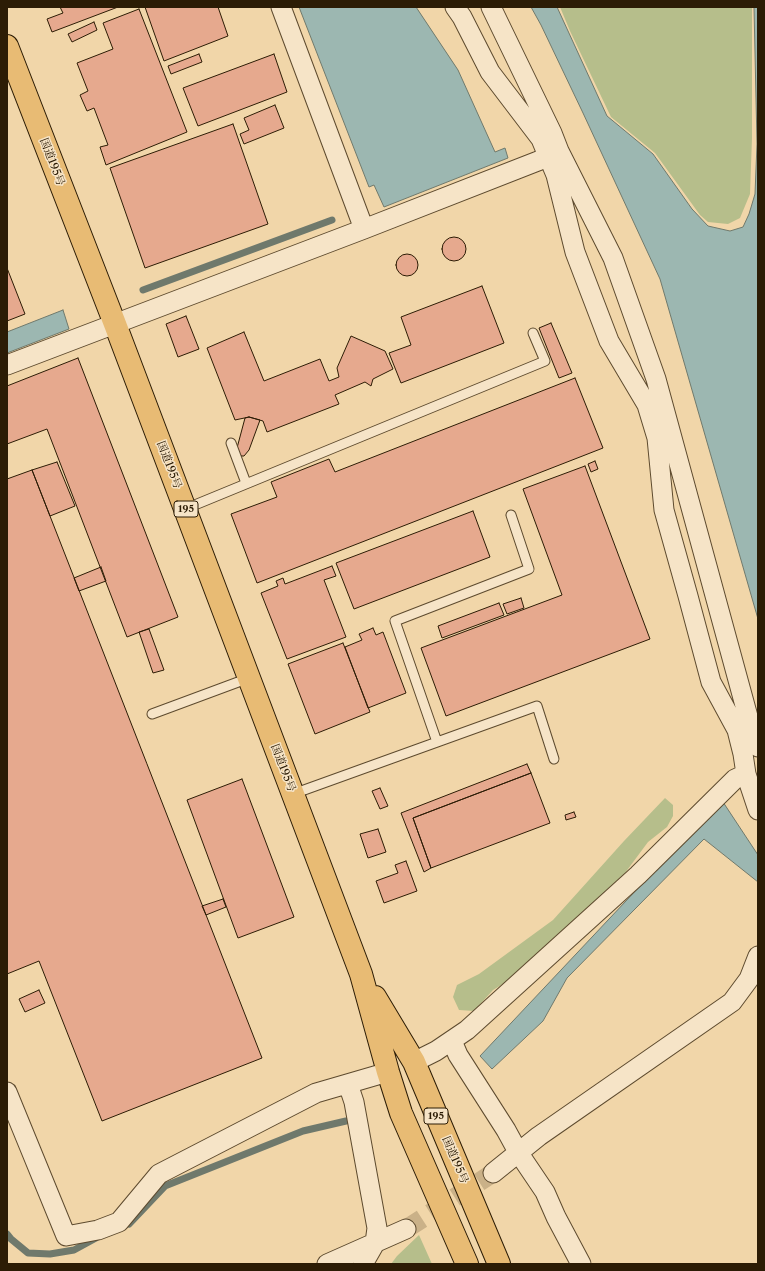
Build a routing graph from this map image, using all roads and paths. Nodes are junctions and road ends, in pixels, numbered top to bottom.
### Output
1 (281, 7) edge
2 (456, 7) edge
3 (490, 7) edge
4 (7, 46) edge
5 (554, 153) junction
6 (364, 229) junction
7 (115, 324) junction
8 (533, 333) dead end
9 (7, 365) edge
10 (661, 425) junction
11 (231, 443) dead end
12 (246, 483) junction
13 (185, 508) junction
14 (511, 515) dead end
15 (249, 678) junction
16 (152, 714) dead end
17 (437, 742) junction
18 (751, 742) edge
19 (554, 759) dead end
20 (746, 774) junction
21 (294, 794) junction
22 (758, 810) edge
23 (758, 956) edge
24 (361, 974) junction
25 (452, 1040) junction
26 (414, 1062) junction
27 (388, 1072) junction
28 (348, 1084) junction
29 (7, 1092) edge
30 (518, 1152) junction
31 (493, 1173) tunnel mouth
32 (406, 1229) tunnel mouth
33 (375, 1243) junction
34 (327, 1264) edge
35 (363, 1264) edge
36 (467, 1264) edge
37 (499, 1264) edge
38 (581, 1264) edge

1 - 6 street
2 - 5 street
3 - 5 street
4 - 7 highway, 国道195号 / 195
5 - 6 street
5 - 10 street
5 - 10 street
6 - 7 street
7 - 9 street
7 - 13 highway, 国道195号 / 195
8 - 12 lane
10 - 18 street
10 - 18 street
11 - 12 lane
12 - 13 lane
13 - 15 highway, 国道195号 / 195
14 - 17 lane
15 - 16 lane
15 - 21 highway, 国道195号 / 195
17 - 19 lane
17 - 21 lane
18 - 20 street
20 - 22 street
20 - 25 street
21 - 24 highway, 国道195号 / 195
23 - 30 street
24 - 26 highway, 国道195号 / 195
24 - 27 highway, 国道195号 / 195
25 - 26 street
25 - 30 street
26 - 37 highway, 国道195号 / 195
27 - 28 street
27 - 36 highway, 国道195号 / 195
28 - 29 street
28 - 33 street
30 - 31 street
30 - 38 street
32 - 33 street
33 - 34 street
33 - 35 street

